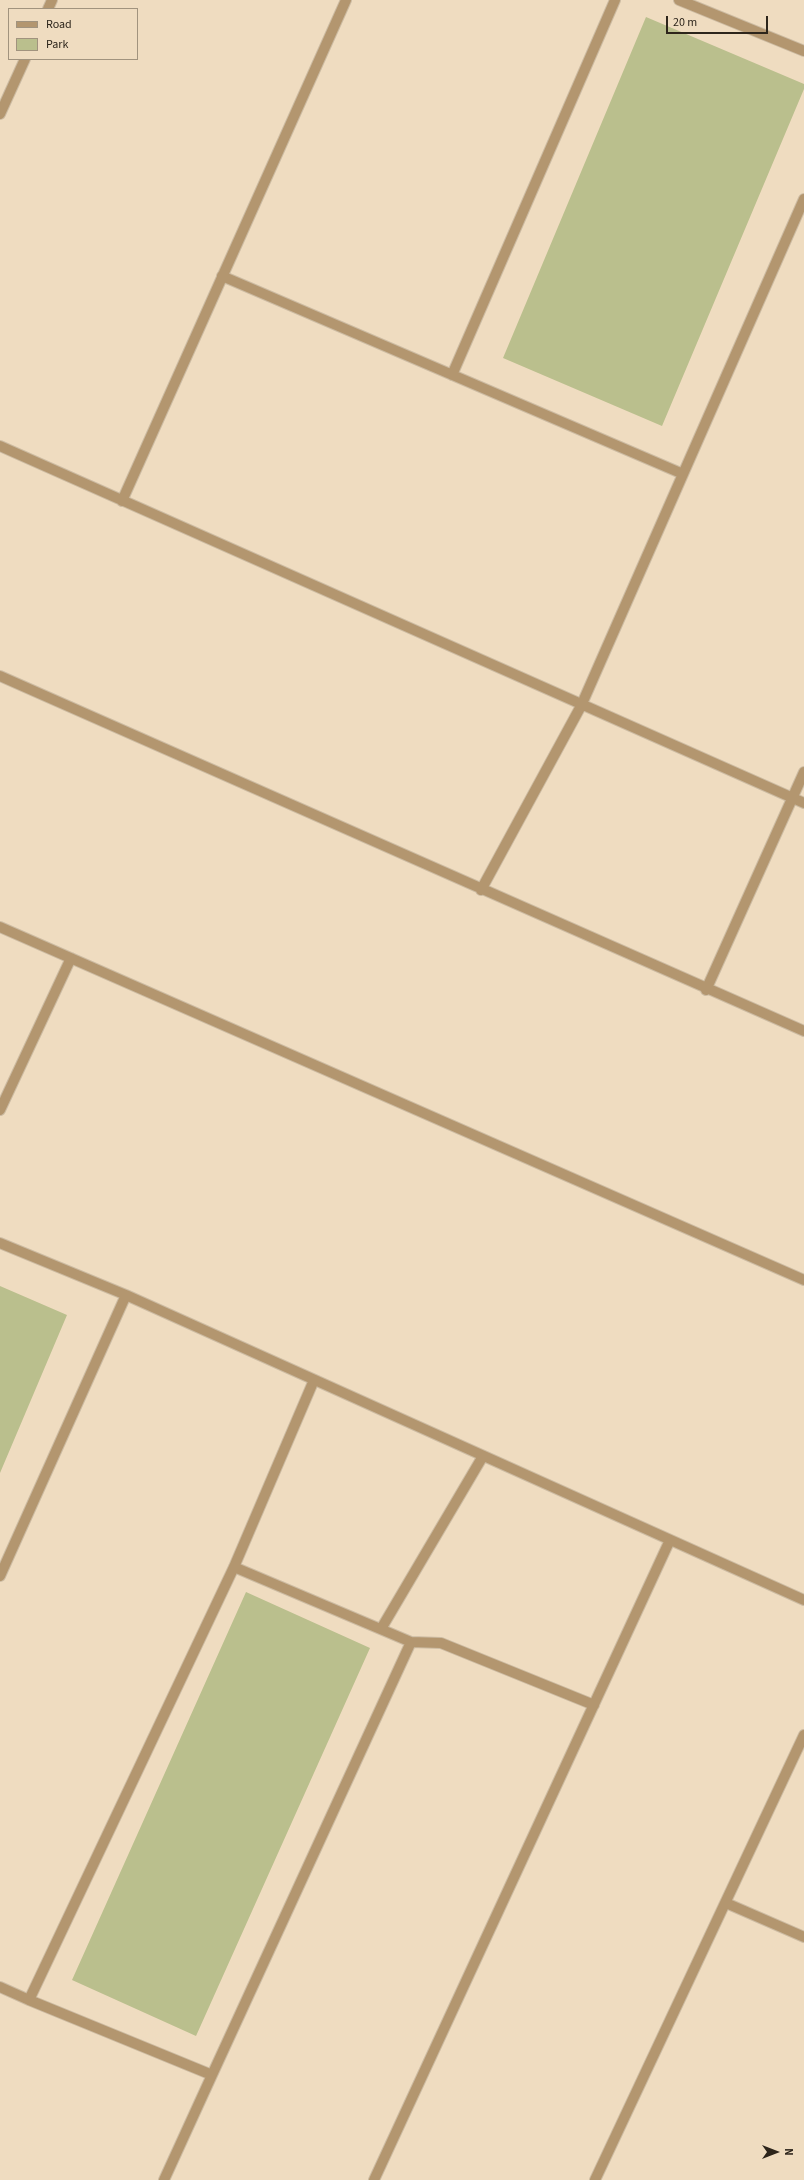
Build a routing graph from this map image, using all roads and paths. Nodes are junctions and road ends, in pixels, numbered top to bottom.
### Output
1 (346, 0) edge
2 (615, 0) edge
3 (679, 0) edge
4 (804, 51) edge
5 (25, 60) edge
6 (0, 114) edge
7 (804, 199) edge
8 (222, 276) junction
9 (452, 375) junction
10 (0, 446) edge
11 (683, 474) junction
12 (122, 501) junction
13 (0, 676) edge
14 (581, 706) junction
15 (804, 772) edge
16 (792, 799) junction
17 (804, 803) edge
18 (480, 890) junction
19 (0, 927) edge
20 (71, 958) junction
21 (706, 990) junction
22 (804, 1031) edge
23 (0, 1110) edge
24 (0, 1243) edge
25 (804, 1280) edge
26 (126, 1295) junction
27 (314, 1380) junction
28 (483, 1456) junction
29 (670, 1540) junction
30 (234, 1567) junction
31 (0, 1576) edge
32 (804, 1600) edge
33 (382, 1629) junction
34 (411, 1642) junction
35 (594, 1705) junction
36 (804, 1735) edge
37 (726, 1903) junction
38 (804, 1937) edge
39 (0, 1987) edge
40 (29, 2000) junction
41 (212, 2075) junction
42 (164, 2180) edge
43 (374, 2180) edge
44 (595, 2180) edge

1 - 8 street
2 - 9 street
3 - 4 street
5 - 6 street
7 - 11 street
8 - 9 street
8 - 12 street
9 - 11 street
10 - 12 street
11 - 14 street
12 - 14 street
13 - 18 street
14 - 16 street
14 - 18 street
15 - 16 street
16 - 17 street
16 - 21 street
18 - 21 street
19 - 20 street
20 - 23 street
20 - 25 street
21 - 22 street
24 - 26 street
26 - 27 street
26 - 31 street
27 - 28 street
27 - 30 street
28 - 29 street
28 - 33 street
29 - 32 street
29 - 35 street
30 - 33 street
30 - 40 street
33 - 34 street
34 - 35 street
34 - 41 street
35 - 43 street
36 - 37 street
37 - 38 street
37 - 44 street
39 - 40 street
40 - 41 street
41 - 42 street

